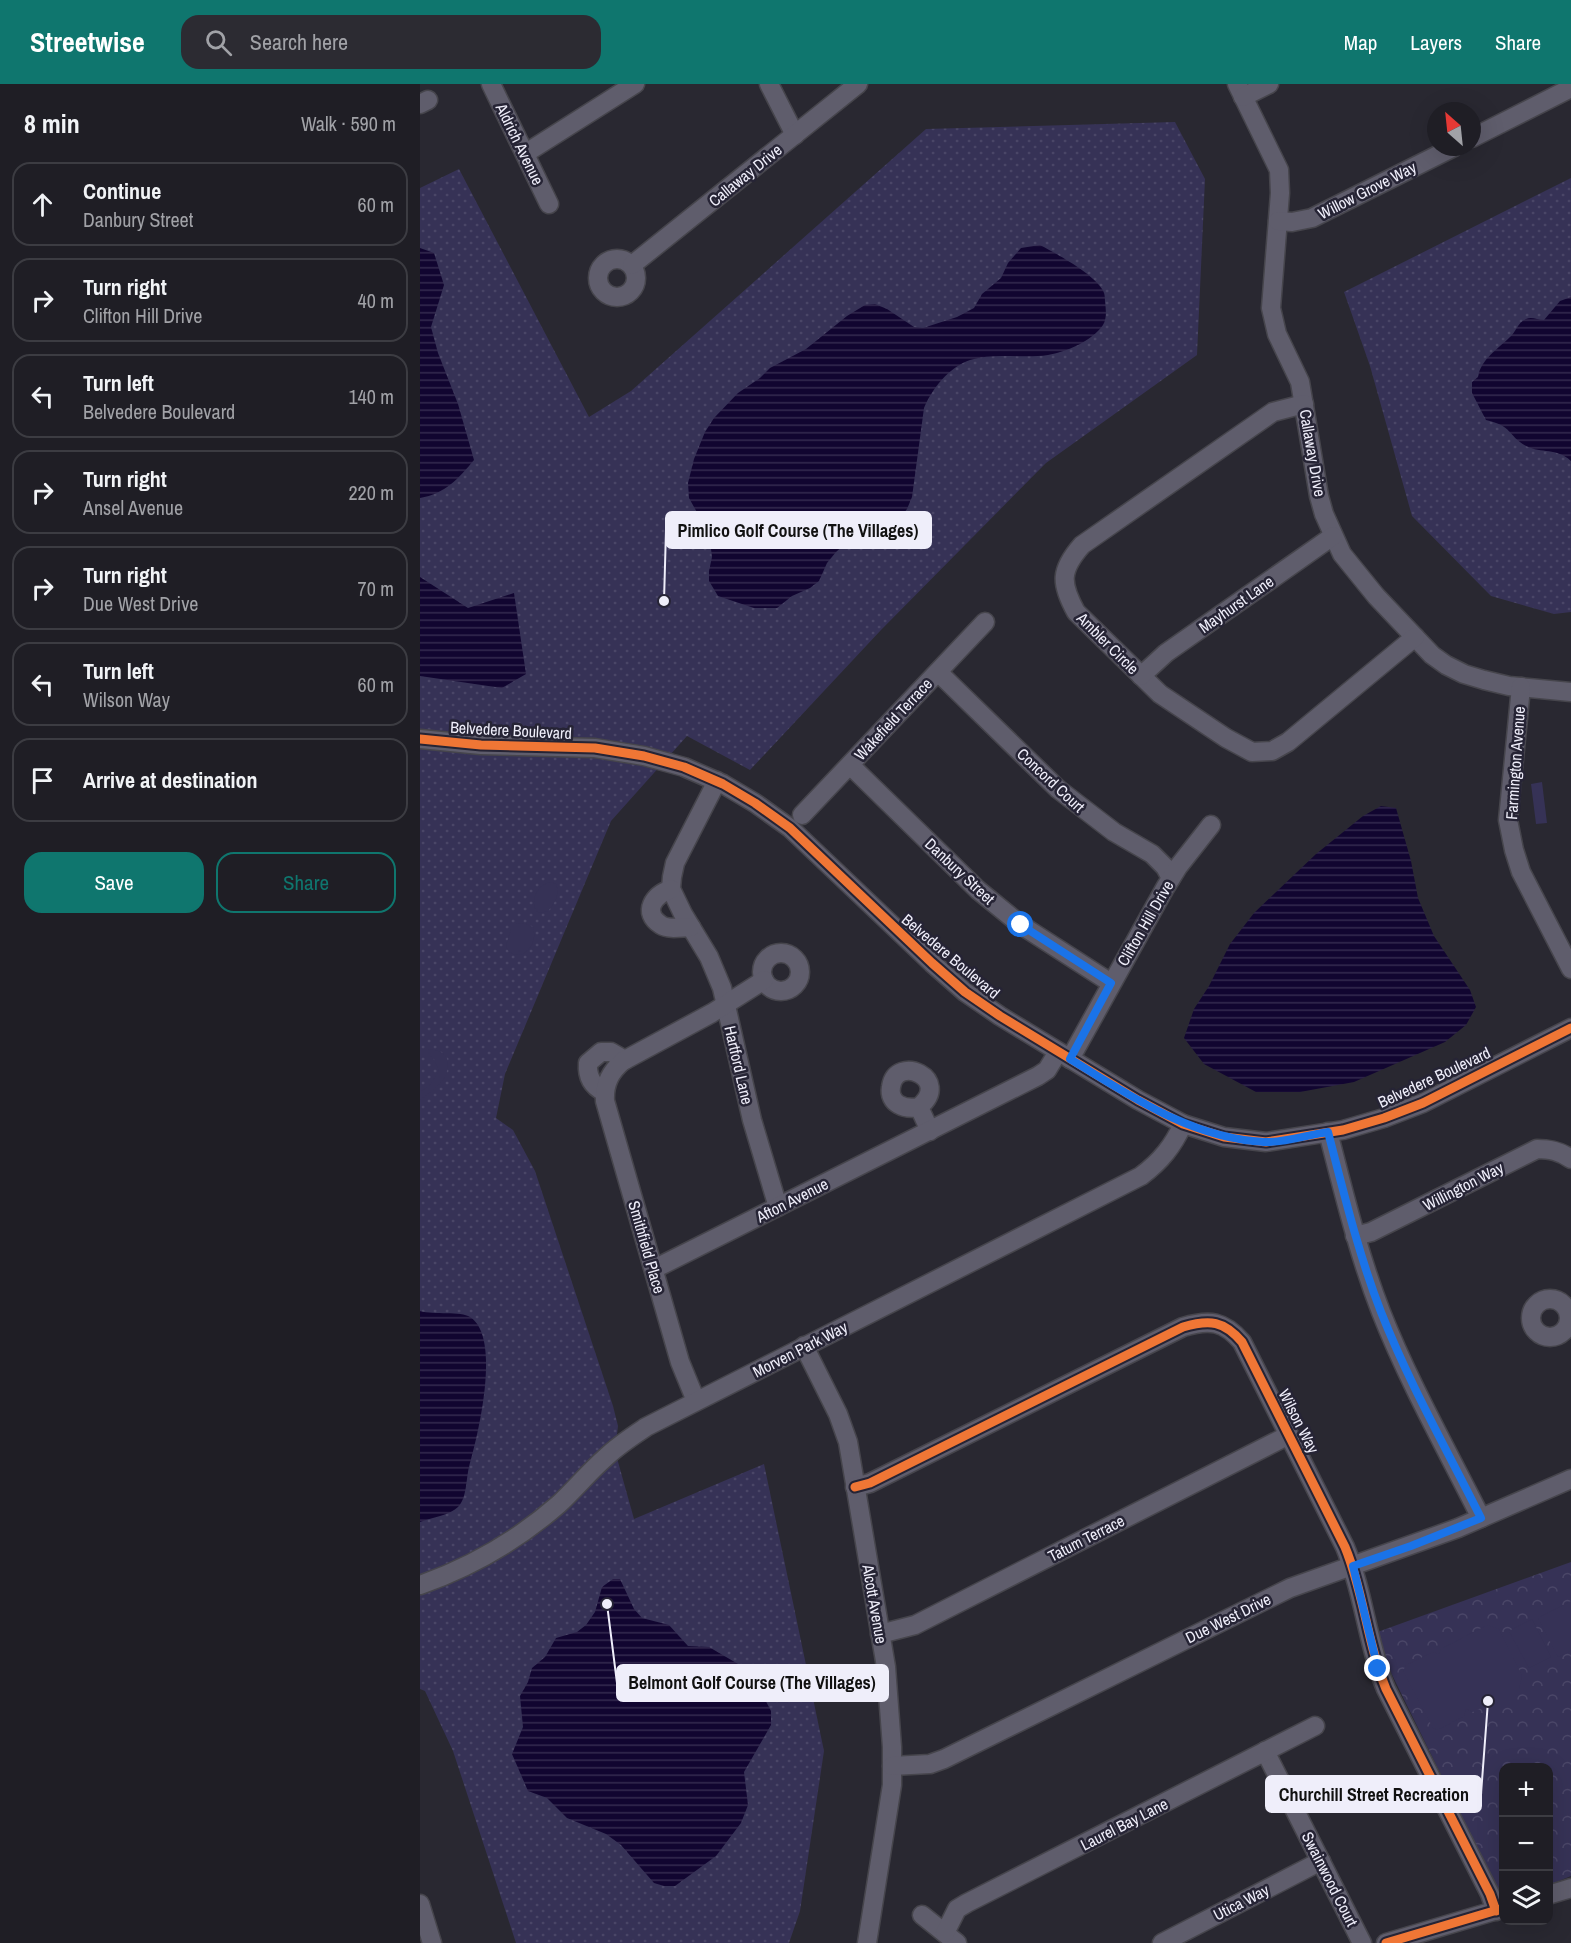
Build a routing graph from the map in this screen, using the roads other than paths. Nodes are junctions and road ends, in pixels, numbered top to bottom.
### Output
1 (491, 84) edge
2 (769, 84) edge
3 (858, 84) edge
4 (1269, 84) edge
5 (632, 85) edge
6 (1571, 88) edge
7 (1240, 90) edge
8 (1481, 133) edge
9 (795, 135) junction
10 (526, 153) junction
11 (1436, 156) edge
12 (549, 204) dead end
13 (1278, 221) junction
14 (632, 265) dead end
15 (1304, 404) junction
16 (1334, 536) junction
17 (985, 622) dead end
18 (1415, 637) junction
19 (938, 672) junction
20 (1141, 676) junction
21 (1521, 687) junction
22 (1571, 692) edge
23 (420, 739) edge
24 (850, 765) junction
25 (717, 782) junction
26 (802, 815) dead end
27 (1211, 825) dead end
28 (1171, 878) junction
29 (671, 889) junction
30 (691, 927) junction
31 (1571, 969) edge
32 (764, 981) dead end
33 (1111, 983) junction
34 (726, 1005) junction
35 (1571, 1028) edge
36 (1064, 1056) junction
37 (625, 1060) junction
38 (604, 1092) junction
39 (919, 1107) dead end
40 (1182, 1124) junction
41 (930, 1131) junction
42 (1328, 1132) junction
43 (1571, 1159) edge
44 (778, 1207) junction
45 (1355, 1236) junction
46 (654, 1269) junction
47 (804, 1346) junction
48 (696, 1401) junction
49 (1289, 1435) junction
50 (1571, 1479) edge
51 (855, 1487) junction
52 (1481, 1518) junction
53 (1353, 1566) junction
54 (420, 1585) edge
55 (880, 1634) junction
56 (1315, 1726) dead end
57 (1265, 1751) junction
58 (892, 1766) junction
59 (1321, 1861) junction
60 (1571, 1888) edge
61 (1553, 1893) edge
62 (420, 1904) edge
63 (1499, 1908) edge
64 (1499, 1910) edge
65 (922, 1915) dead end
66 (951, 1938) edge
67 (432, 1943) edge
68 (867, 1943) edge
69 (1162, 1943) edge
70 (1362, 1943) edge
71 (1386, 1943) edge

1 - 10 street, Aldrich Avenue
2 - 9 street
3 - 9 street, Callaway Drive
4 - 7 street
5 - 10 street
6 - 8 street
7 - 13 street, Callaway Drive
9 - 14 street, Callaway Drive
10 - 12 street, Aldrich Avenue
11 - 13 street, Willow Grove Way
13 - 15 street, Callaway Drive
15 - 16 street, Callaway Drive
15 - 20 street, Ambler Circle
16 - 18 street, Callaway Drive
16 - 20 street, Mayhurst Lane
17 - 19 street, Wakefield Terrace
18 - 20 street, Ambler Circle
18 - 21 street, Callaway Drive
19 - 24 street, Wakefield Terrace
19 - 28 street, Concord Court
21 - 22 street, Callaway Drive
21 - 31 street, Farmington Avenue
23 - 25 street, Belvedere Boulevard
24 - 26 street, Wakefield Terrace
24 - 33 street, Danbury Street
25 - 29 street
25 - 36 street, Belvedere Boulevard
27 - 28 street, Clifton Hill Drive
28 - 33 street, Clifton Hill Drive
29 - 30 street, Hartford Lane
29 - 30 street
30 - 34 street, Hartford Lane
32 - 34 street
33 - 36 street, Clifton Hill Drive
34 - 37 street
34 - 44 street, Hartford Lane
35 - 42 street, Belvedere Boulevard
36 - 40 street, Belvedere Boulevard
36 - 41 street, Afton Avenue
37 - 38 street
37 - 38 street, Smithfield Place
38 - 46 street, Smithfield Place
39 - 41 street
40 - 42 street, Belvedere Boulevard
40 - 47 street, Morven Park Way
41 - 44 street, Afton Avenue
42 - 45 street
43 - 45 street, Willington Way
44 - 46 street, Afton Avenue
45 - 52 street
46 - 48 street, Smithfield Place
47 - 48 street, Morven Park Way
47 - 51 street, Alcott Avenue
48 - 54 street, Morven Park Way
49 - 51 street, Wilson Way
49 - 53 street, Wilson Way
49 - 55 street, Tatum Terrace
50 - 52 street, Due West Drive
51 - 55 street, Alcott Avenue
52 - 53 street, Due West Drive
53 - 58 street, Due West Drive
53 - 63 street, Wilson Way
55 - 58 street, Alcott Avenue
56 - 57 street, Laurel Bay Lane
57 - 59 street, Swainwood Court
57 - 66 street, Laurel Bay Lane
58 - 68 street, Alcott Avenue
59 - 69 street, Utica Way
59 - 70 street, Swainwood Court
60 - 61 street
62 - 67 street
64 - 71 street
65 - 66 street

